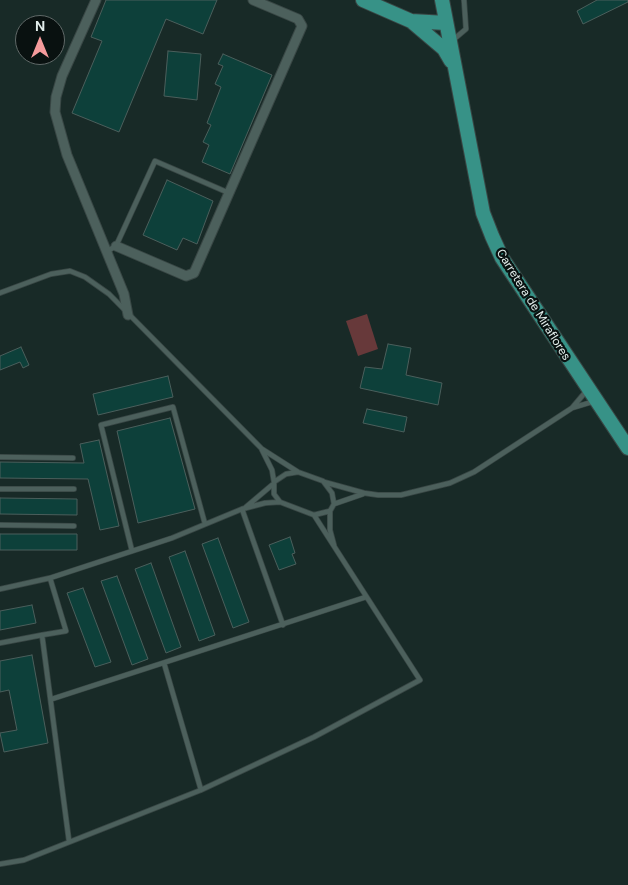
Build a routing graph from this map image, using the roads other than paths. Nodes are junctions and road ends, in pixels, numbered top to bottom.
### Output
1 (96, 0) edge
2 (253, 0) edge
3 (363, 0) edge
4 (441, 0) edge
5 (464, 0) edge
6 (435, 25) junction
7 (450, 41) junction
8 (455, 68) junction
9 (229, 193) junction
10 (116, 246) junction
11 (106, 252) junction
12 (0, 293) edge
13 (128, 315) junction
14 (588, 389) junction
15 (596, 401) junction
16 (572, 408) junction
17 (628, 448) edge
18 (262, 449) junction
19 (0, 457) edge
20 (73, 458) dead end
21 (298, 472) junction
22 (323, 481) junction
23 (273, 484) junction
24 (0, 489) edge
25 (74, 490) dead end
26 (364, 493) junction
27 (280, 502) junction
28 (334, 504) junction
29 (242, 509) junction
30 (330, 511) junction
31 (314, 515) junction
32 (205, 524) junction
33 (0, 525) edge
34 (74, 526) dead end
35 (132, 551) junction
36 (336, 551) junction
37 (50, 578) junction
38 (0, 589) edge
39 (366, 597) junction
40 (283, 625) junction
41 (42, 635) junction
42 (0, 643) edge
43 (164, 663) junction
44 (52, 699) junction
45 (201, 790) junction
46 (69, 841) junction
47 (0, 864) edge

1 - 11 street
2 - 9 street
3 - 6 main road
4 - 6 main road, Carretera de Miraflores
5 - 7 lane
6 - 7 main road, Carretera de Miraflores
6 - 8 main road
7 - 8 main road, Carretera de Miraflores
8 - 14 main road, Carretera de Miraflores
9 - 10 street
9 - 10 lane
10 - 11 lane
11 - 13 street
12 - 13 lane
13 - 18 lane
14 - 15 main road, Carretera de Miraflores
14 - 16 lane
15 - 16 lane
15 - 17 main road, Carretera de Miraflores
16 - 26 lane
18 - 21 lane
18 - 23 lane
19 - 20 lane
21 - 22 lane
21 - 23 lane
22 - 26 lane
22 - 28 lane
23 - 27 lane
23 - 29 lane
24 - 25 lane
26 - 28 lane
27 - 29 lane
27 - 31 lane
28 - 30 lane
29 - 32 lane
29 - 40 lane
30 - 31 lane
30 - 36 lane
31 - 36 lane
32 - 35 lane
32 - 35 lane
33 - 34 lane
35 - 37 lane
36 - 39 lane
37 - 38 lane
37 - 41 lane
39 - 40 lane
39 - 45 lane
40 - 43 lane
41 - 42 lane
41 - 44 lane
43 - 44 lane
43 - 45 lane
44 - 46 lane
45 - 46 lane
46 - 47 lane

